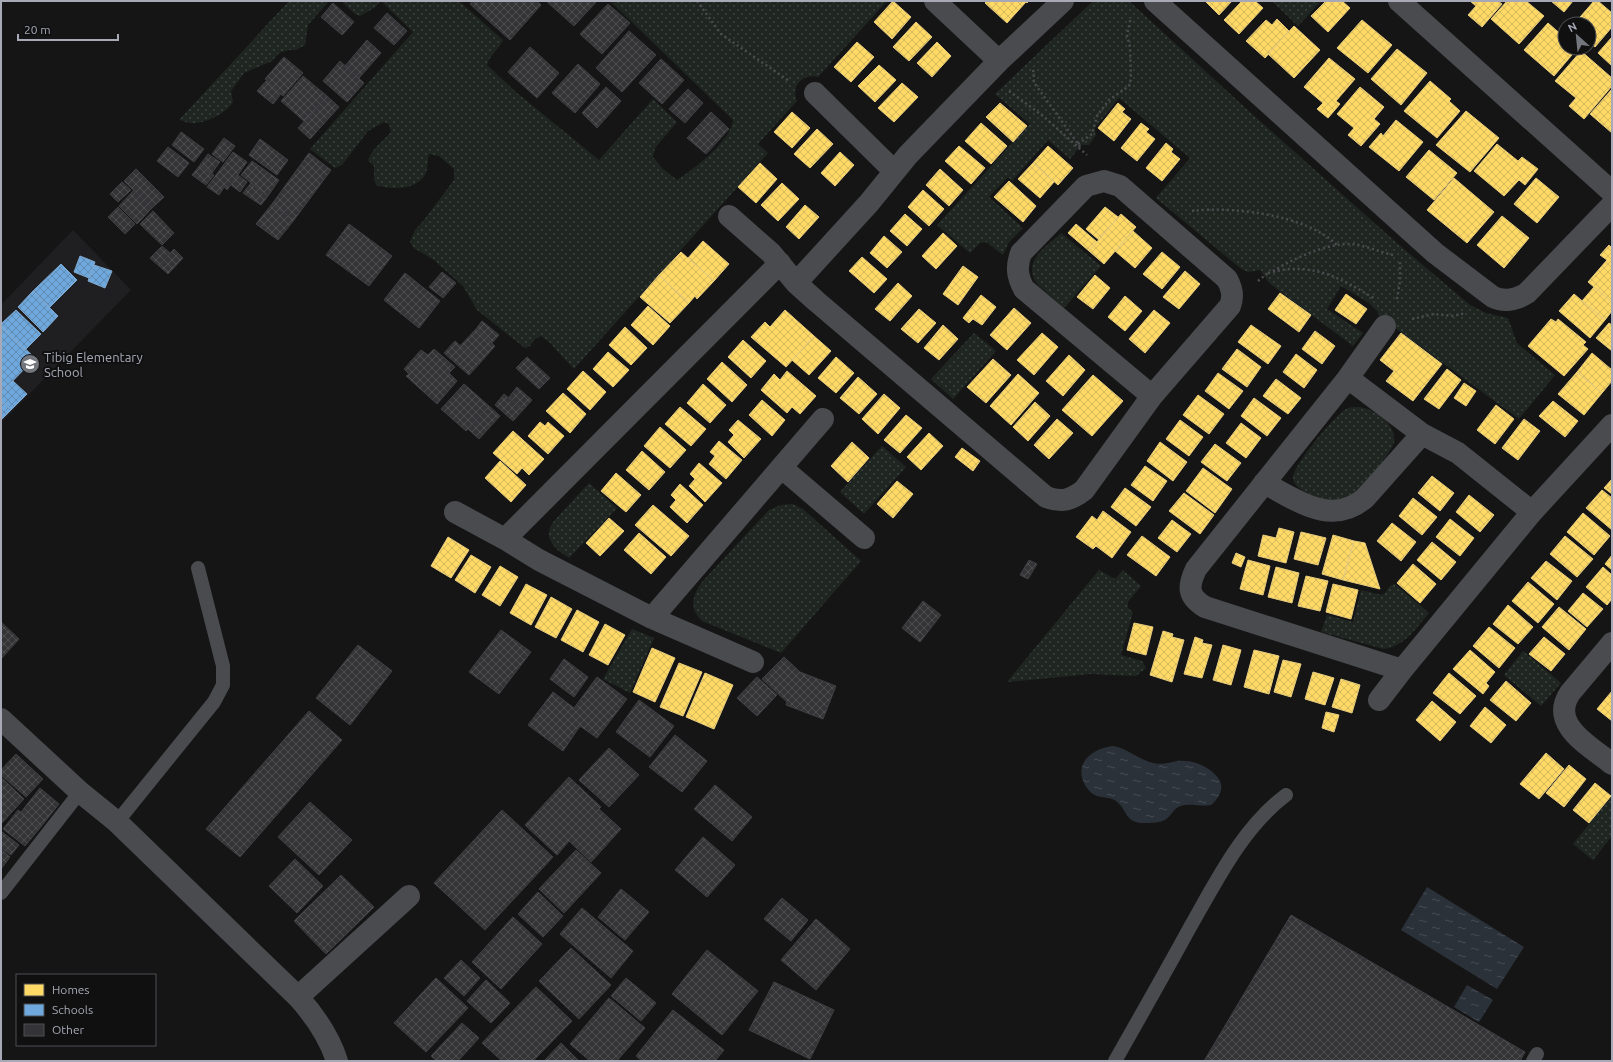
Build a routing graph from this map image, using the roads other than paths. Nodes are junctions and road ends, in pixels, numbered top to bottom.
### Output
1 (935, 1) edge
2 (1063, 1) edge
3 (1155, 1) edge
4 (1399, 1) edge
5 (1000, 61) junction
6 (815, 92) road end
7 (894, 172) junction
8 (1612, 192) edge
9 (1612, 205) edge
10 (729, 216) dead end
11 (780, 263) junction
12 (796, 283) junction
13 (1385, 326) road end
14 (1348, 378) junction
15 (1152, 396) junction
16 (823, 418) dead end
17 (1612, 425) edge
18 (1422, 434) junction
19 (782, 468) junction
20 (1264, 483) junction
21 (455, 512) dead end
22 (1532, 512) junction
23 (864, 538) dead end
24 (505, 539) junction
25 (198, 568) dead end
26 (652, 618) junction
27 (1612, 643) edge
28 (753, 662) dead end
29 (1402, 670) junction
30 (1379, 700) dead end
31 (1, 719) edge
32 (1612, 764) edge
33 (80, 792) junction
34 (1286, 795) dead end
35 (117, 822) junction
36 (1, 893) edge
37 (409, 896) dead end
38 (298, 997) junction
39 (337, 1061) edge
40 (1115, 1061) edge

1 - 5 street
2 - 5 street
3 - 9 street
4 - 8 street
5 - 7 street
6 - 7 street
7 - 12 street
10 - 11 street
11 - 12 street
11 - 24 street
12 - 15 street
13 - 14 street
14 - 18 street
14 - 20 street
15 - 15 street
16 - 19 street
17 - 22 street
18 - 20 street
18 - 22 street
19 - 23 street
19 - 26 street
20 - 29 street
21 - 24 street
22 - 29 street
24 - 26 street
25 - 35 lane
26 - 28 street
27 - 32 street
29 - 30 street
31 - 33 street
33 - 35 street
33 - 36 lane
34 - 40 lane
35 - 38 street
37 - 38 street
38 - 39 street

